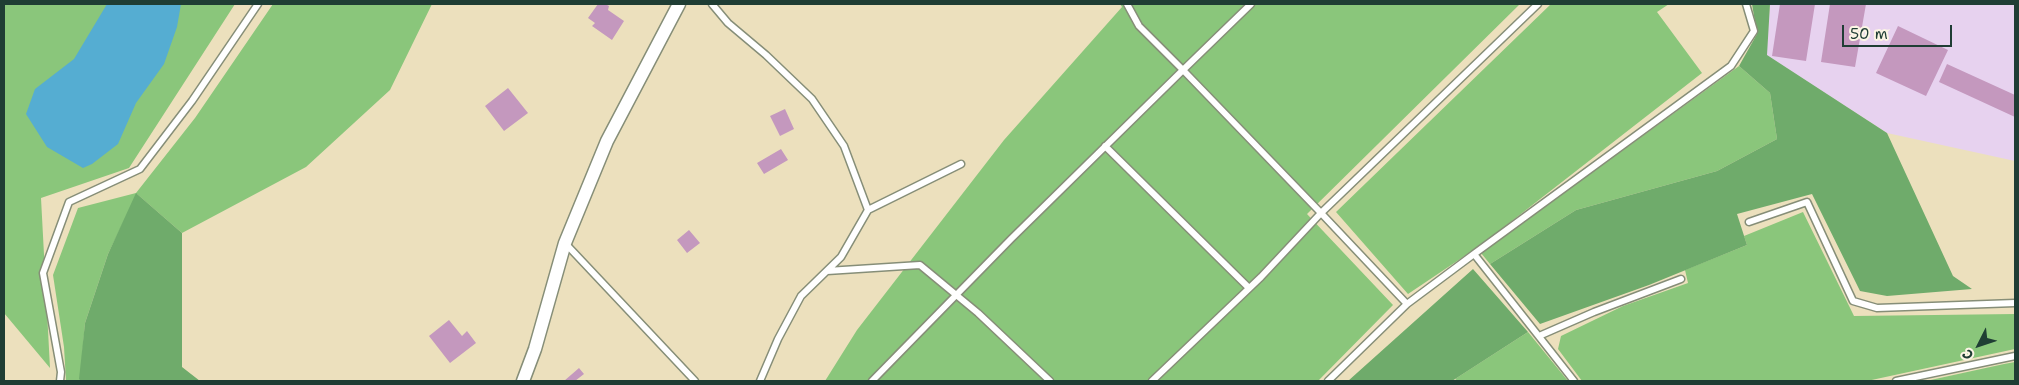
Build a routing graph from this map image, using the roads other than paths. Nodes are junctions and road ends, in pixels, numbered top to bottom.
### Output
1 (258, 4) edge
2 (712, 4) edge
3 (1127, 4) edge
4 (1252, 4) edge
5 (1538, 4) edge
6 (1746, 4) edge
7 (675, 8) edge
8 (1183, 70) junction
9 (1105, 146) junction
10 (961, 164) dead end
11 (868, 210) junction
12 (1321, 213) junction
13 (1749, 222) dead end
14 (565, 244) junction
15 (1474, 254) junction
16 (827, 271) junction
17 (1681, 279) dead end
18 (1249, 288) junction
19 (957, 295) junction
20 (1407, 304) junction
21 (2015, 304) edge
22 (1539, 336) junction
23 (2015, 356) edge
24 (60, 381) edge
25 (523, 381) edge
26 (695, 381) edge
27 (760, 381) edge
28 (872, 381) edge
29 (1050, 381) edge
30 (1152, 381) edge
31 (1328, 381) edge
32 (1574, 381) edge
33 (1896, 381) edge

1 - 24 lane
2 - 11 lane
3 - 8 lane
4 - 8 lane
5 - 12 lane
6 - 15 lane
7 - 14 street
8 - 9 lane
8 - 12 lane
9 - 18 lane
9 - 19 lane
10 - 11 lane
11 - 16 lane
12 - 18 lane
12 - 20 lane
13 - 21 lane
14 - 25 street
14 - 26 lane
15 - 20 lane
15 - 22 lane
16 - 19 lane
16 - 27 lane
17 - 22 lane
18 - 30 lane
19 - 28 lane
19 - 29 lane
20 - 31 lane
22 - 32 lane
23 - 33 lane

